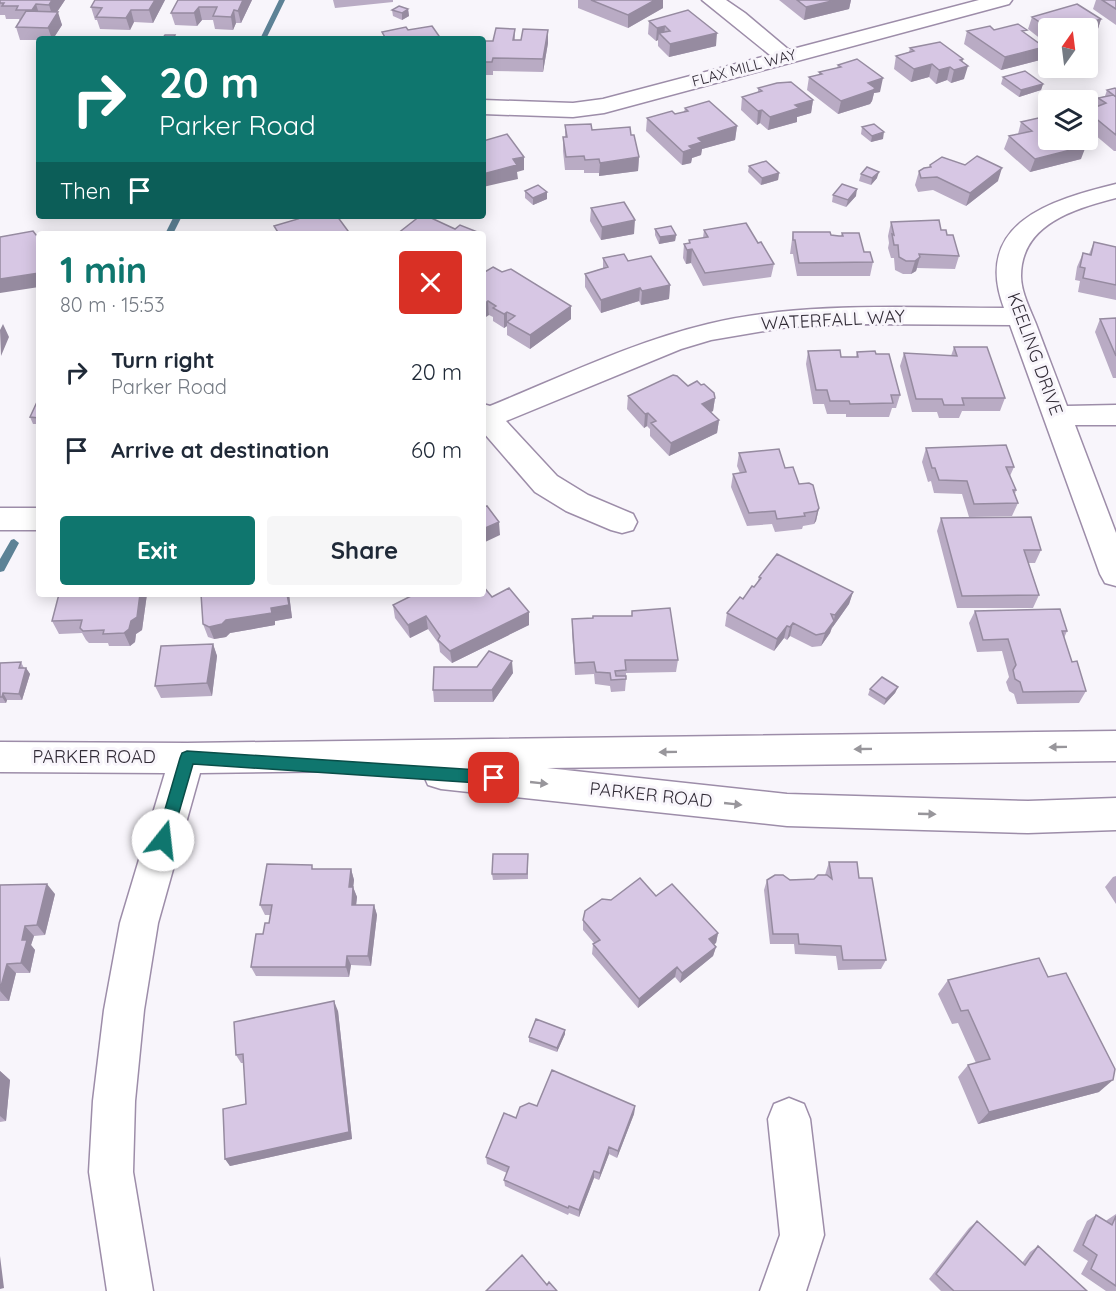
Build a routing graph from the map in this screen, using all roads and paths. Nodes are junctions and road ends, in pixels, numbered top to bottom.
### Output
1 (712, 0) edge
2 (1002, 0) edge
3 (784, 57) junction
4 (486, 107) edge
5 (1116, 191) edge
6 (1020, 317) junction
7 (1116, 415) edge
8 (1058, 416) junction
9 (486, 417) edge
10 (486, 420) edge
11 (0, 519) edge
12 (36, 519) edge
13 (621, 522) dead end
14 (1116, 574) edge
15 (1116, 746) edge
16 (0, 757) edge
17 (187, 758) junction
18 (1116, 814) edge
19 (789, 1119) dead end
20 (130, 1291) edge
21 (783, 1291) edge

1 - 3 street
2 - 3 street, FLAX MILL WAY
3 - 4 street, FLAX MILL WAY
5 - 6 street, KEELING DRIVE
6 - 8 street, KEELING DRIVE
6 - 9 street, WATERFALL WAY
7 - 8 street
8 - 14 street, KEELING DRIVE
10 - 13 street
11 - 12 street
15 -> 17 street, PARKER ROAD
16 - 17 street, PARKER ROAD
17 -> 18 street, PARKER ROAD
17 - 20 street
19 - 21 street

